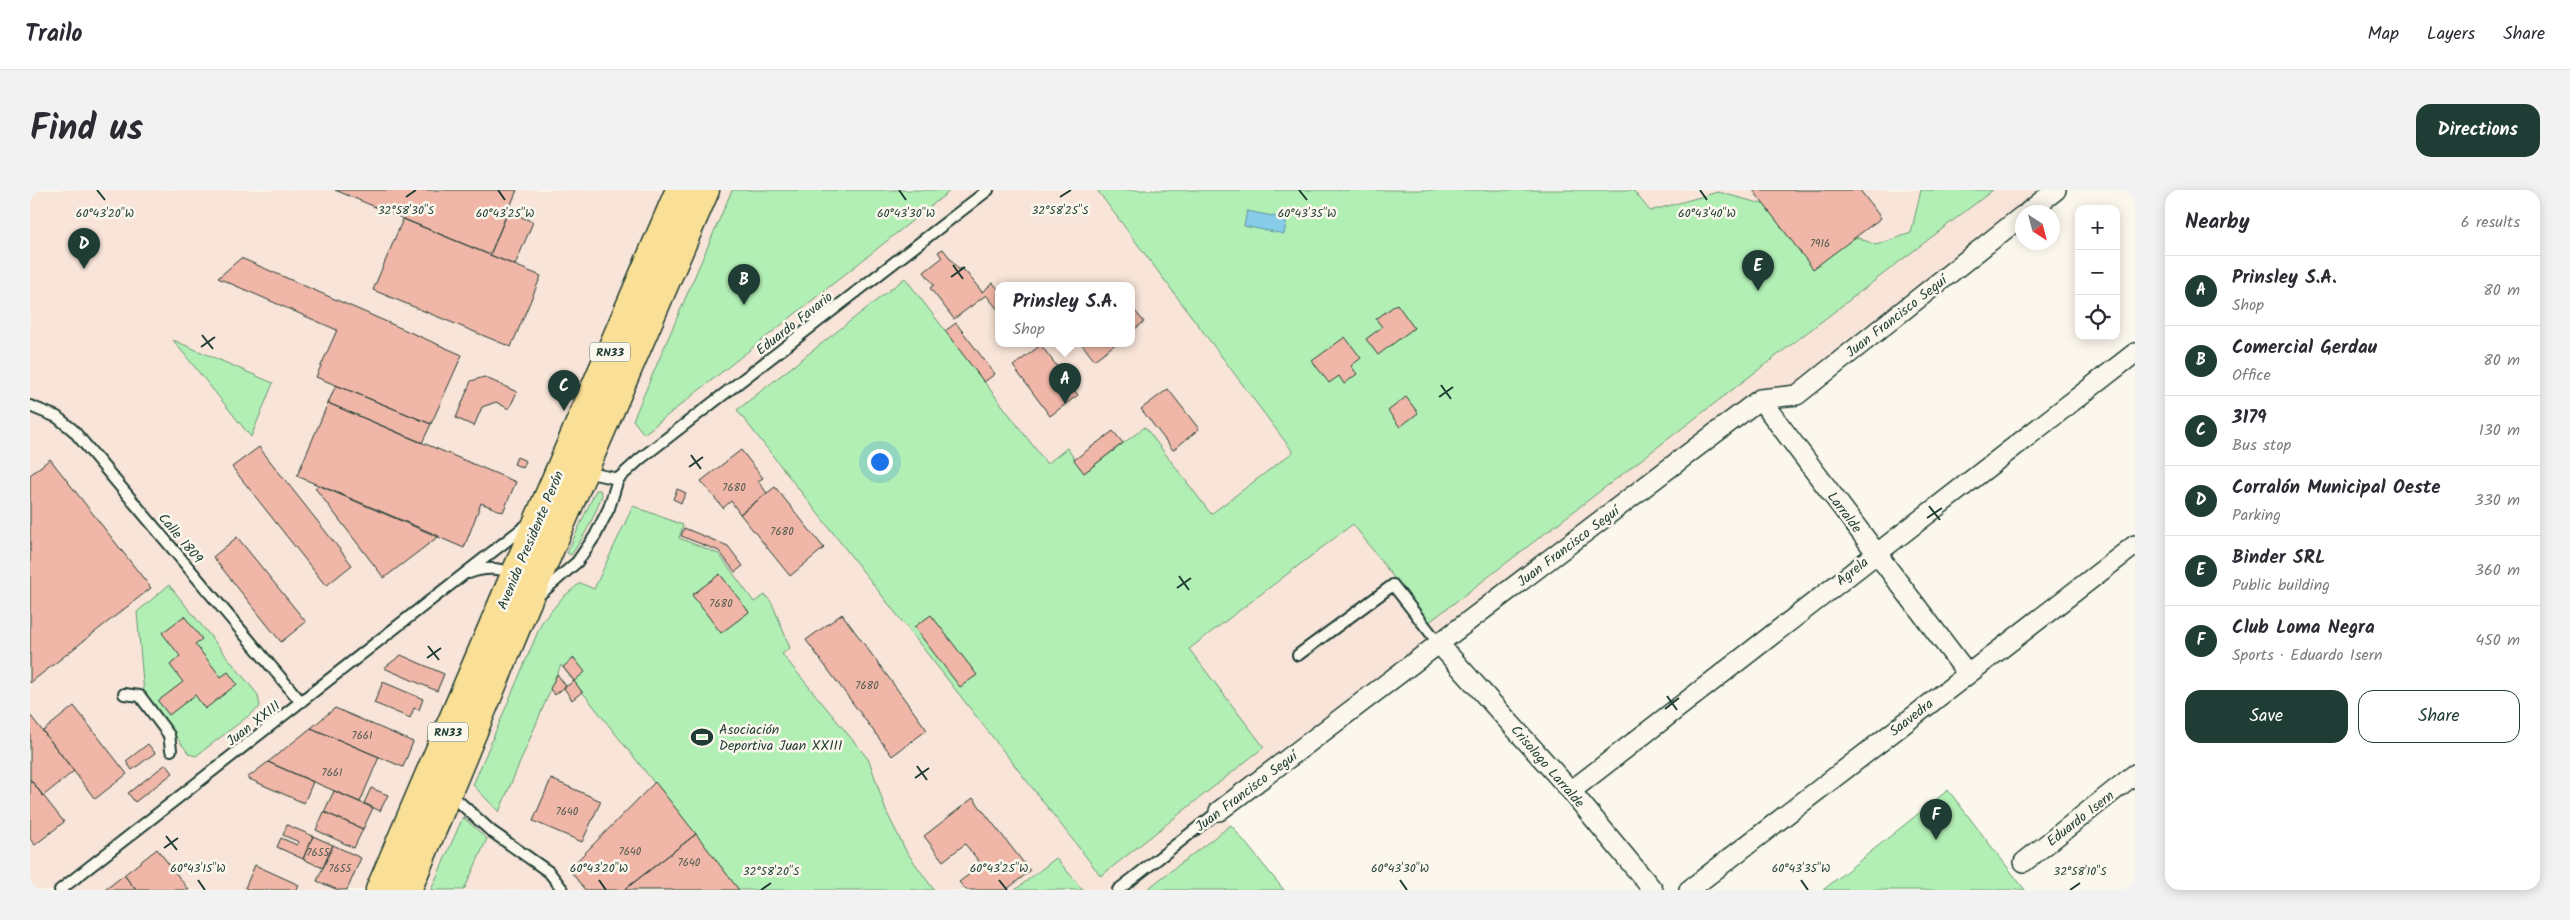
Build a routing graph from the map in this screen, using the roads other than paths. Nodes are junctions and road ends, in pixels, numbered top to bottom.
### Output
1 (680, 190) edge
2 (705, 190) edge
3 (988, 190) edge
4 (2056, 190) edge
5 (2037, 205) edge
6 (2015, 222) edge
7 (2135, 353) edge
8 (1760, 399) junction
9 (30, 406) edge
10 (572, 470) junction
11 (618, 479) junction
12 (541, 514) junction
13 (2135, 545) edge
14 (1876, 553) junction
15 (577, 562) junction
16 (527, 575) junction
17 (462, 577) junction
18 (525, 606) junction
19 (1439, 644) junction
20 (1298, 655) dead end
21 (1967, 674) junction
22 (124, 694) dead end
23 (301, 702) junction
24 (171, 750) dead end
25 (2135, 774) edge
26 (448, 791) junction
27 (1571, 791) junction
28 (1220, 811) joint
29 (2024, 862) dead end
30 (60, 890) edge
31 (380, 890) edge
32 (406, 890) edge
33 (563, 890) edge
34 (1118, 890) edge
35 (1653, 890) edge
36 (1689, 890) edge

1 - 10 main road, Avenida Presidente Perón / RN33
2 - 10 main road, Avenida Presidente Perón / RN33
3 - 11 lane, Eduardo Favario
4 - 5 street
6 - 8 street, Juan Francisco Seguí
7 - 14 street, Agrela
8 - 14 street, Larralde
8 - 19 street, Juan Francisco Seguí
9 - 23 lane, Calle 1809
10 - 11 lane
10 - 12 main road, Avenida Presidente Perón / RN33
10 - 16 main road, Avenida Presidente Perón / RN33
11 - 15 lane
12 - 16 main road, Avenida Presidente Perón / RN33
12 - 17 lane, Juan XXIII
13 - 21 street, Saavedra
14 - 21 street, Larralde
14 - 27 street, Agrela
15 - 16 lane
15 - 18 lane
16 - 17 lane, Juan XXIII
16 - 18 main road, Avenida Presidente Perón / RN33
16 - 31 main road, Avenida Presidente Perón / RN33
17 - 23 lane, Juan XXIII
18 - 26 main road, Avenida Presidente Perón / RN33
19 - 20 lane
19 - 27 street, Crisologo Larralde
19 - 28 street, Juan Francisco Seguí
21 - 36 street, Saavedra
22 - 24 lane
23 - 30 lane, Juan XXIII
25 - 29 street, Eduardo Isern
26 - 32 main road, Avenida Presidente Perón / RN33
26 - 33 lane
27 - 35 street, Crisologo Larralde
28 - 34 lane, Juan Francisco Seguí

